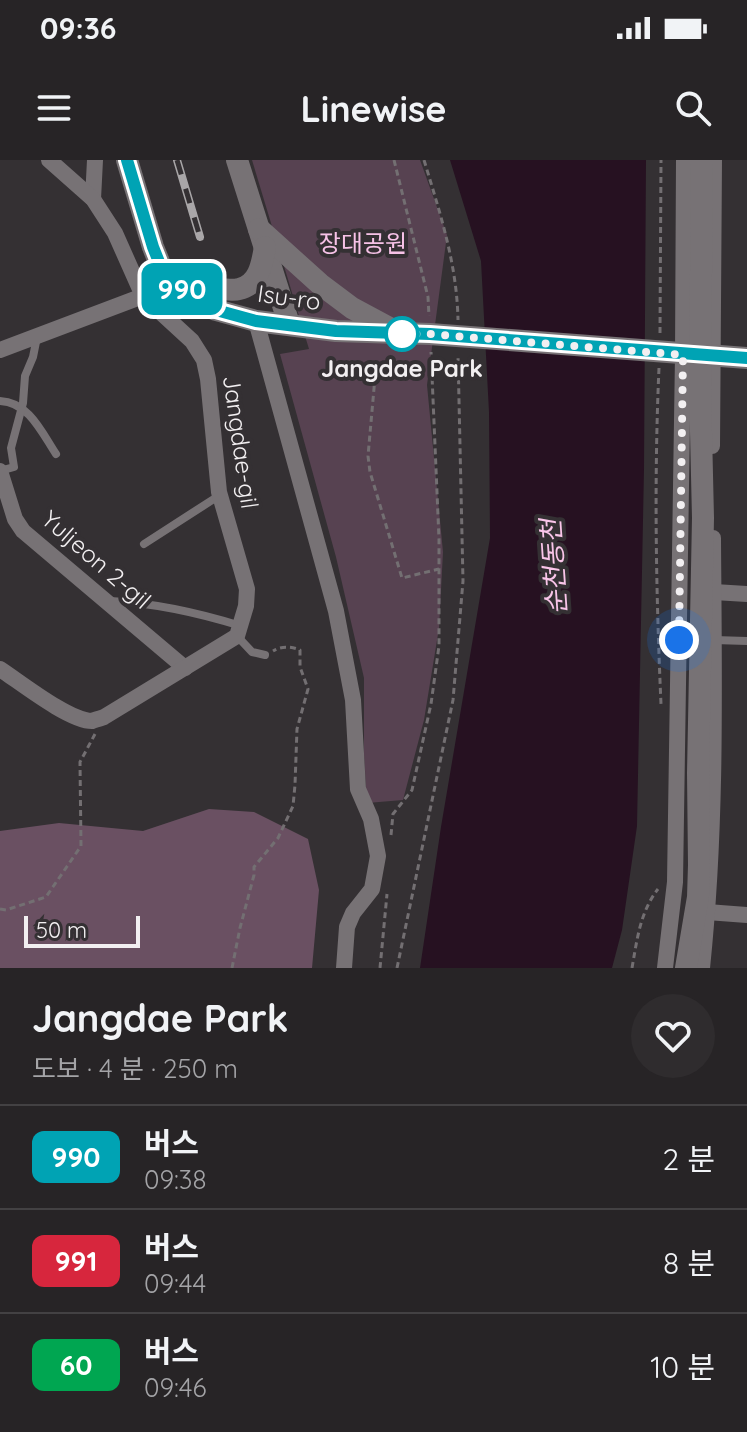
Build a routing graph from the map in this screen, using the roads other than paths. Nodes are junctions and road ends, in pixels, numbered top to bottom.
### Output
1 (49, 160) edge
2 (95, 160) edge
3 (127, 160) edge
4 (237, 160) edge
5 (684, 160) edge
6 (694, 160) edge
7 (702, 160) edge
8 (714, 160) edge
9 (93, 199) junction
10 (262, 237) junction
11 (153, 247) junction
12 (143, 296) junction
13 (256, 321) junction
14 (289, 324) junction
15 (402, 334) junction
16 (37, 336) junction
17 (0, 350) edge
18 (667, 353) junction
19 (712, 357) junction
20 (747, 358) edge
21 (0, 401) edge
22 (21, 408) junction
23 (56, 454) dead end
24 (0, 471) edge
25 (220, 495) junction
26 (144, 544) dead end
27 (714, 592) junction
28 (747, 594) edge
29 (105, 600) junction
30 (239, 631) junction
31 (747, 641) edge
32 (702, 648) junction
33 (265, 655) road end
34 (185, 668) junction
35 (0, 669) edge
36 (699, 865) junction
37 (707, 912) junction
38 (747, 915) edge
39 (344, 968) edge
40 (665, 968) edge
41 (674, 968) edge
42 (686, 968) edge
43 (702, 968) edge

1 - 9 street
2 - 9 street
3 - 11 main road, Isu-ro
4 - 10 main road
5 - 18 street
6 - 32 main road
7 - 32 main road
8 - 19 street
9 - 12 street
10 - 11 main road
10 - 14 main road
10 - 15 main road
11 - 13 main road, Isu-ro
12 - 16 street
12 - 25 street, Jangdae-gil
13 - 14 main road, Isu-ro
13 - 39 street
14 - 15 main road, Isu-ro
15 - 18 main road, Isu-ro
16 - 17 street
16 - 22 lane
18 - 19 main road
18 - 40 street
19 - 20 main road
19 - 27 street
21 - 22 lane
22 - 23 lane
22 - 24 lane
24 - 29 street, Yuljeon 2-gil
25 - 26 lane
25 - 30 street, Jangdae-gil
27 - 28 street
27 - 32 street
29 - 30 lane
29 - 34 street, Yuljeon 2-gil
30 - 33 lane
30 - 34 street
31 - 32 lane
32 - 36 main road
32 - 37 street
32 - 41 main road
34 - 35 street
36 - 37 street
36 - 42 main road
37 - 38 street
37 - 43 street

